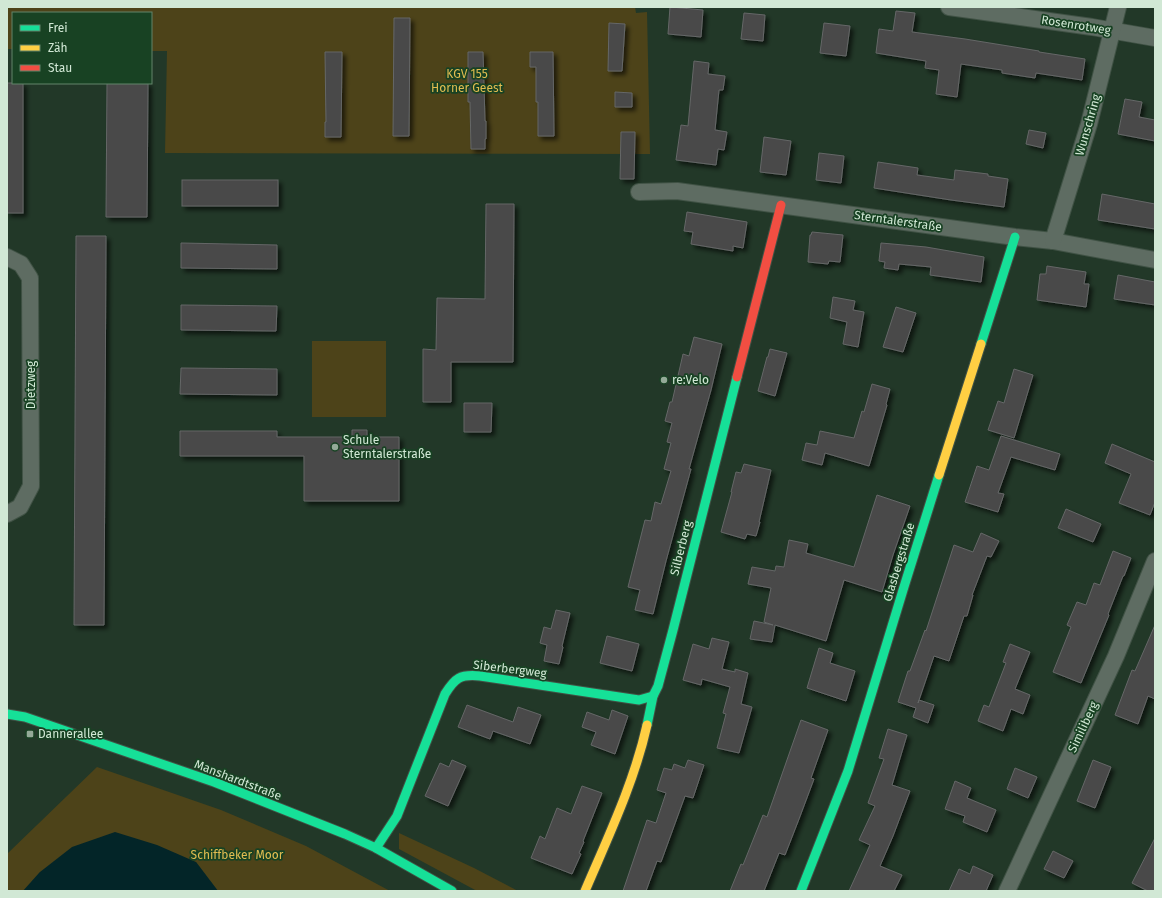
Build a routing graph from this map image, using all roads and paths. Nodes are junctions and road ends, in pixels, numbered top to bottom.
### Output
1 (949, 7) edge
2 (1118, 7) edge
3 (1112, 30) junction
4 (1155, 38) edge
5 (639, 192) dead end
6 (781, 205) junction
7 (1015, 237) junction
8 (1053, 241) junction
9 (7, 257) edge
10 (1155, 260) edge
11 (7, 514) edge
12 (1155, 561) edge
13 (654, 696) junction
14 (7, 714) edge
15 (376, 848) junction
16 (452, 891) edge
17 (585, 891) edge
18 (800, 891) edge
19 (1007, 891) edge

1 - 3 street, Rosenrotweg
2 - 3 street, Wunschring
3 - 4 street, Rosenrotweg
3 - 8 street, Wunschring
5 - 6 street, Sterntalerstraße
6 - 7 street, Sterntalerstraße
6 - 13 street, Silberberg
7 - 8 street, Sterntalerstraße
7 - 18 street, Glasbergstraße
8 - 10 street, Sterntalerstraße
9 - 11 street, Dietzweg
12 - 19 street, Similiberg
13 - 15 street, Siberbergweg
13 - 17 street, Silberberg
14 - 15 street, Manshardtstraße
15 - 16 street, Manshardtstraße

